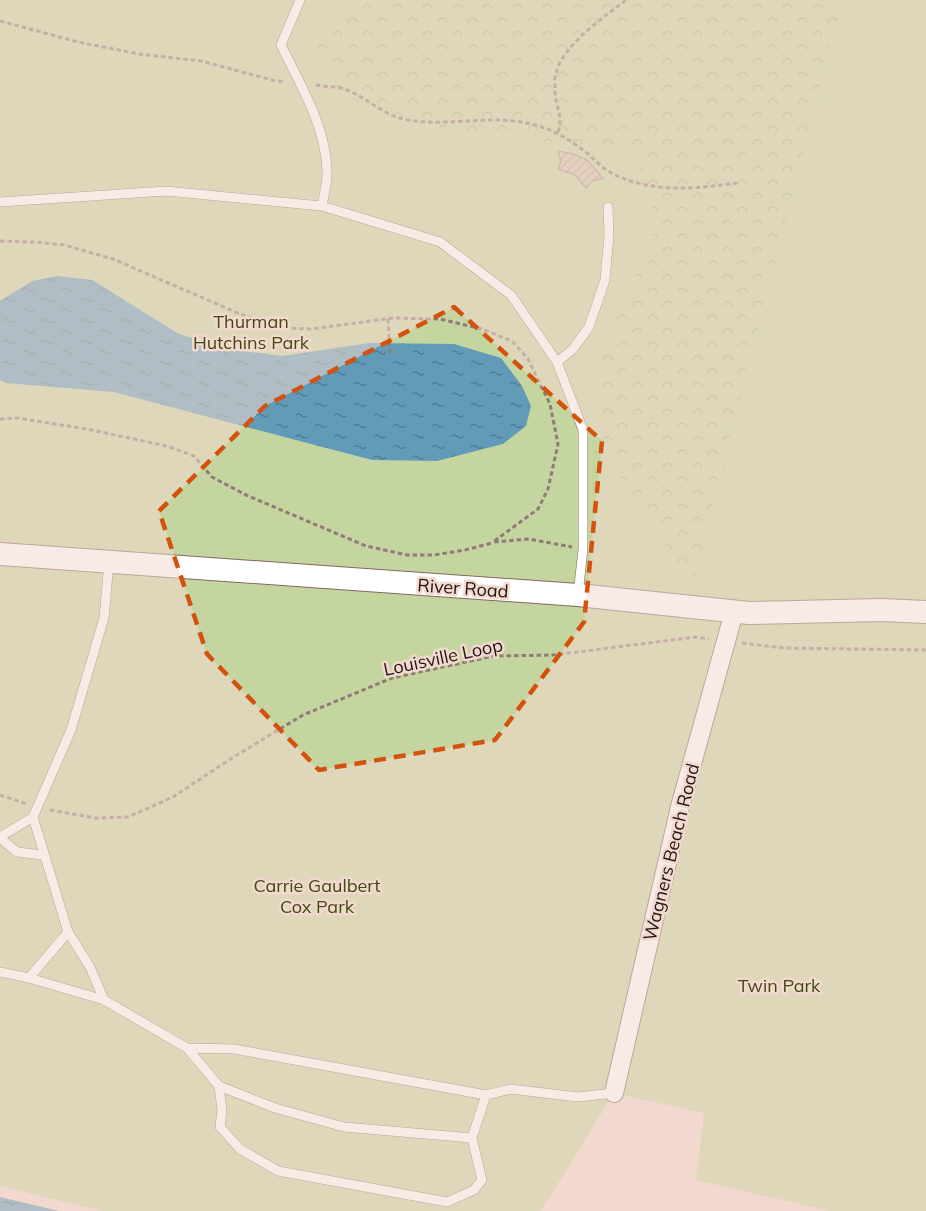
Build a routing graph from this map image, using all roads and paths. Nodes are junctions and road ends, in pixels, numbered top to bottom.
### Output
1 (300, 0) edge
2 (626, 0) edge
3 (0, 21) edge
4 (300, 84) junction
5 (558, 132) junction
6 (738, 183) dead end
7 (0, 202) edge
8 (322, 206) junction
9 (608, 207) dead end
10 (0, 241) edge
11 (388, 319) junction
12 (390, 355) dead end
13 (556, 362) junction
14 (0, 419) edge
15 (493, 542) junction
16 (583, 549) junction
17 (0, 554) edge
18 (109, 562) junction
19 (578, 596) junction
20 (734, 612) junction
21 (926, 612) edge
22 (726, 641) junction
23 (926, 650) edge
24 (0, 795) edge
25 (35, 812) junction
26 (0, 837) edge
27 (43, 855) junction
28 (68, 932) junction
29 (0, 972) edge
30 (29, 978) junction
31 (104, 1000) junction
32 (187, 1048) junction
33 (219, 1086) junction
34 (614, 1093) joint
35 (486, 1095) junction
36 (472, 1138) junction

1 - 4 lane
2 - 5 path
3 - 4 path
4 - 5 path
4 - 8 lane
5 - 6 path
7 - 8 lane
8 - 13 lane
9 - 13 lane
10 - 11 path
11 - 12 path
11 - 15 path
13 - 16 lane
14 - 15 path
15 - 16 path
16 - 19 lane
17 - 18 street, River Road
18 - 19 street, River Road
18 - 25 lane
19 - 20 street, River Road
20 - 21 street, River Road
20 - 22 street, Wagners Beach Road
22 - 23 path, Louisville Loop
22 - 25 path, Louisville Loop
22 - 34 street, Wagners Beach Road
24 - 25 path, Louisville Loop
25 - 26 lane
25 - 27 lane
26 - 27 lane
27 - 28 lane
28 - 30 lane
28 - 31 lane
29 - 30 lane
30 - 31 lane
31 - 32 lane
32 - 33 lane
32 - 35 lane
33 - 36 lane
33 - 36 lane
34 - 35 lane
35 - 36 lane

